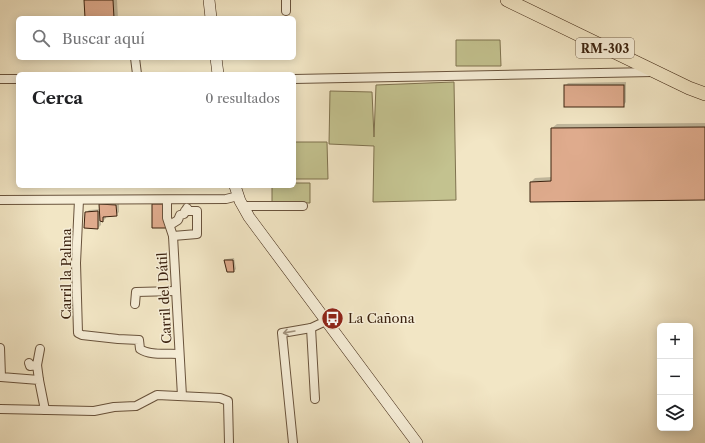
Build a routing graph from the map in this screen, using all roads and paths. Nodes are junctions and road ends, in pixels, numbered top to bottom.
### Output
1 (286, 0) edge
2 (507, 0) edge
3 (209, 1) edge
4 (286, 11) dead end
5 (211, 16) edge
6 (135, 60) edge
7 (216, 60) edge
8 (136, 72) edge
9 (218, 72) edge
10 (656, 72) junction
11 (0, 79) edge
12 (16, 79) edge
13 (296, 79) edge
14 (705, 94) edge
15 (239, 196) edge
16 (0, 200) edge
17 (79, 200) junction
18 (167, 200) junction
19 (190, 200) junction
20 (303, 206) dead end
21 (185, 211) junction
22 (170, 225) junction
23 (173, 236) junction
24 (176, 291) junction
25 (135, 304) dead end
26 (326, 321) junction
27 (310, 328) junction
28 (0, 348) edge
29 (40, 349) dead end
30 (179, 354) junction
31 (29, 363) dead end
32 (38, 365) junction
33 (39, 380) junction
34 (182, 396) junction
35 (315, 399) dead end
36 (0, 409) edge
37 (45, 410) junction
38 (229, 443) edge
39 (293, 443) edge
40 (417, 443) edge

1 - 4 street
2 - 10 highway, RM-303
3 - 5 main road
6 - 8 street
7 - 9 main road
10 - 13 street
10 - 14 highway, RM-303
11 - 12 street
15 - 19 street
15 - 20 street
15 - 26 main road
16 - 17 street
17 - 18 street
17 - 30 street, Carril la Palma
18 - 19 street
18 - 22 street, Carril del Dátil
19 - 21 street
21 - 22 street
21 - 23 street
22 - 23 street, Carril del Dátil
23 - 24 street, Carril del Dátil
24 - 25 street
24 - 30 street, Carril del Dátil
26 - 27 street
26 - 40 main road
27 - 35 street
27 -> 39 street
28 - 33 street
29 - 32 street
30 - 34 street, Carril del Dátil
31 - 32 street
32 - 33 street
33 - 37 street
34 - 37 street
34 - 38 street
36 - 37 street

